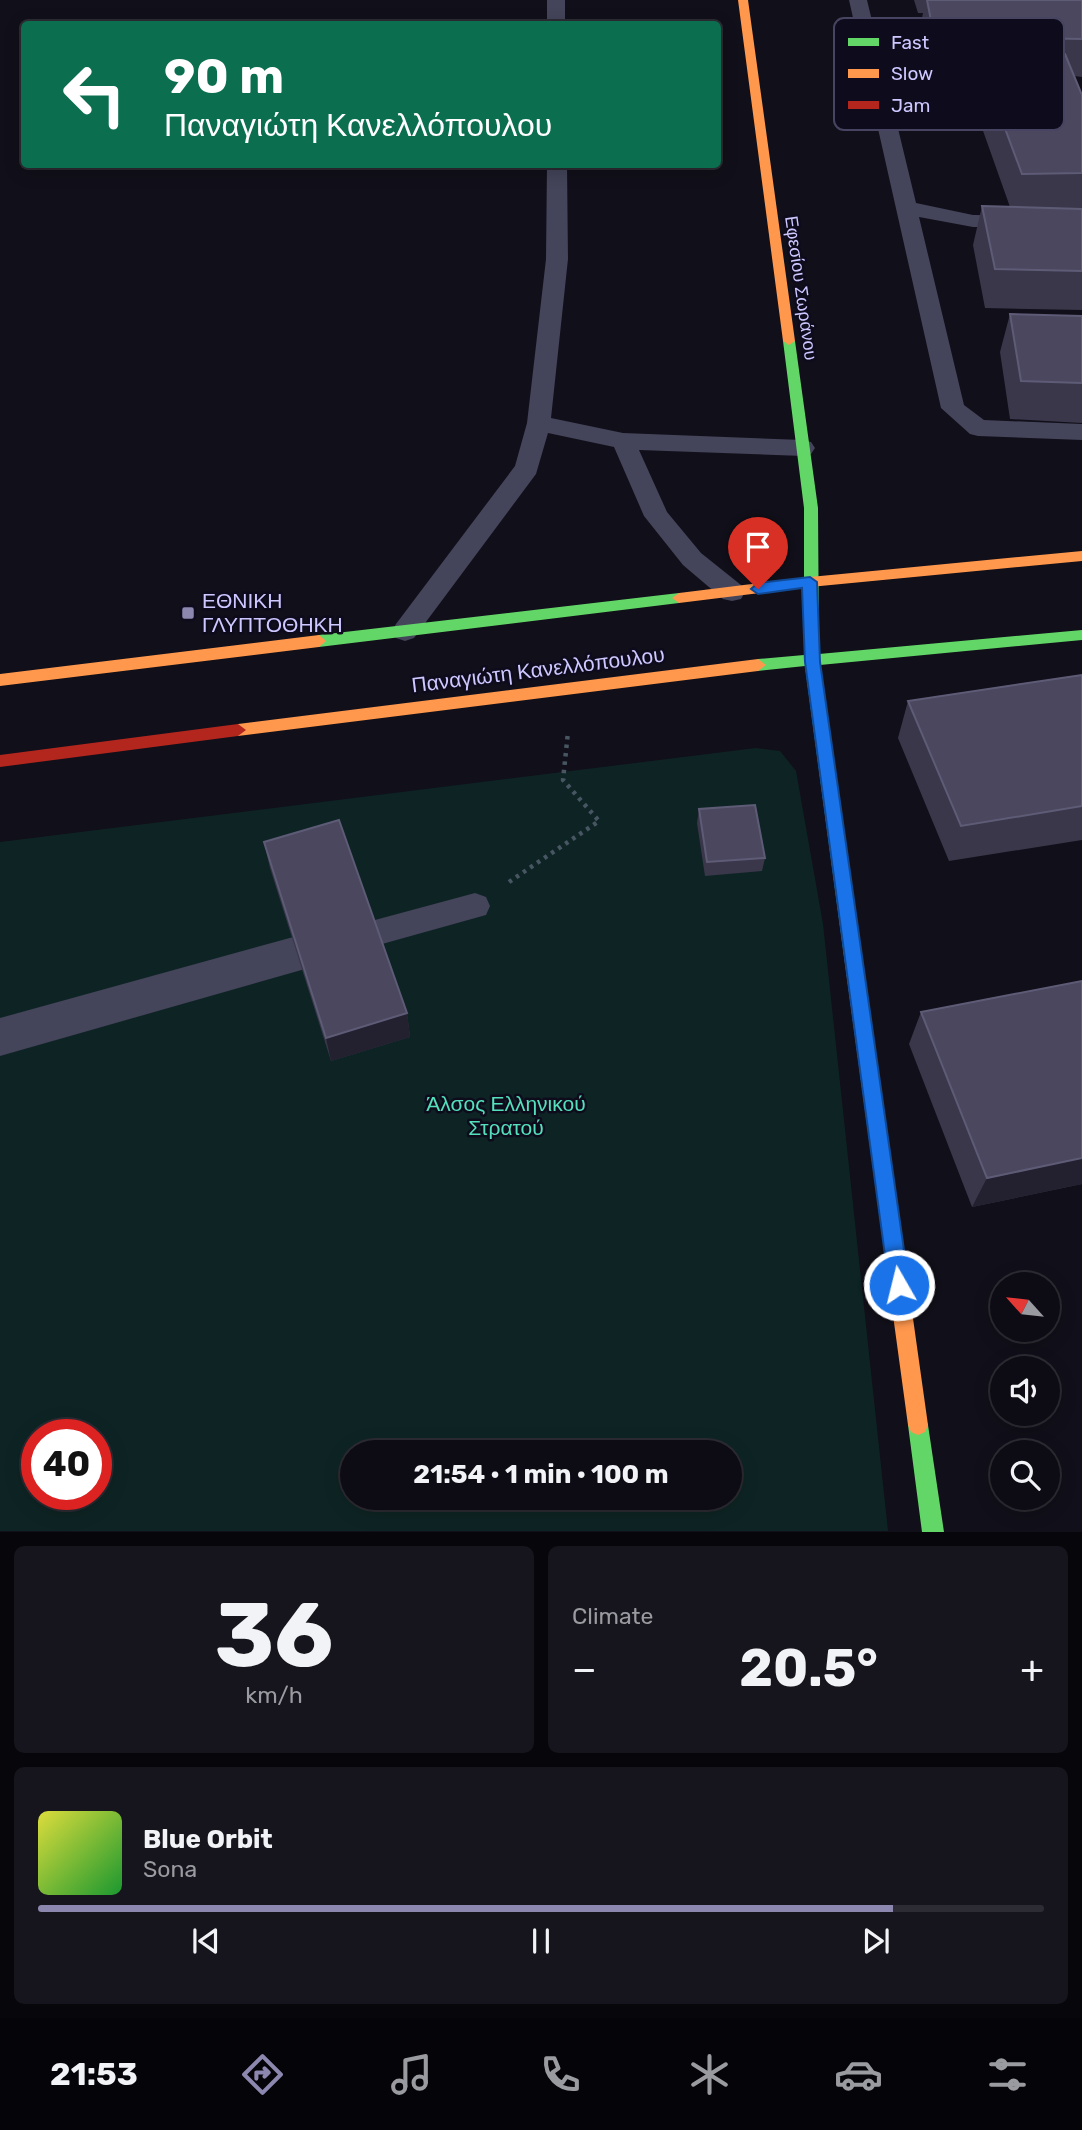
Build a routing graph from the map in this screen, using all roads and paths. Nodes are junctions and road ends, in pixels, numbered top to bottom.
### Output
1 (556, 0) edge
2 (743, 0) edge
3 (858, 0) edge
4 (862, 18) edge
5 (556, 21) edge
6 (889, 130) edge
7 (557, 168) edge
8 (907, 208) junction
9 (1082, 222) edge
10 (539, 423) junction
11 (1082, 432) edge
12 (623, 441) junction
13 (803, 448) junction
14 (1082, 556) edge
15 (810, 582) junction
16 (732, 592) junction
17 (405, 631) junction
18 (1082, 635) edge
19 (812, 662) junction
20 (0, 680) edge
21 (569, 724) dead end
22 (0, 761) edge
23 (475, 906) joint
24 (374, 933) edge
25 (297, 954) edge
26 (0, 1037) edge
27 (933, 1531) edge

1 - 5 lane
2 - 13 main road, Εφεσίου Σωράνου
3 - 4 lane
6 - 8 lane
7 - 10 lane
8 - 9 lane
8 - 11 lane
10 - 12 lane
10 - 17 lane
12 - 13 lane
12 - 16 lane
13 - 15 main road, Εφεσίου Σωράνου
14 - 15 main road
15 - 16 main road
15 - 19 main road, Εφεσίου Σωράνου
16 - 17 main road
17 - 20 main road
18 - 19 main road, Παναγιώτη Κανελλόπουλου
19 - 22 main road, Παναγιώτη Κανελλόπουλου
19 - 27 main road, Εφεσίου Σωράνου
21 - 23 path
23 - 24 lane
25 - 26 street

